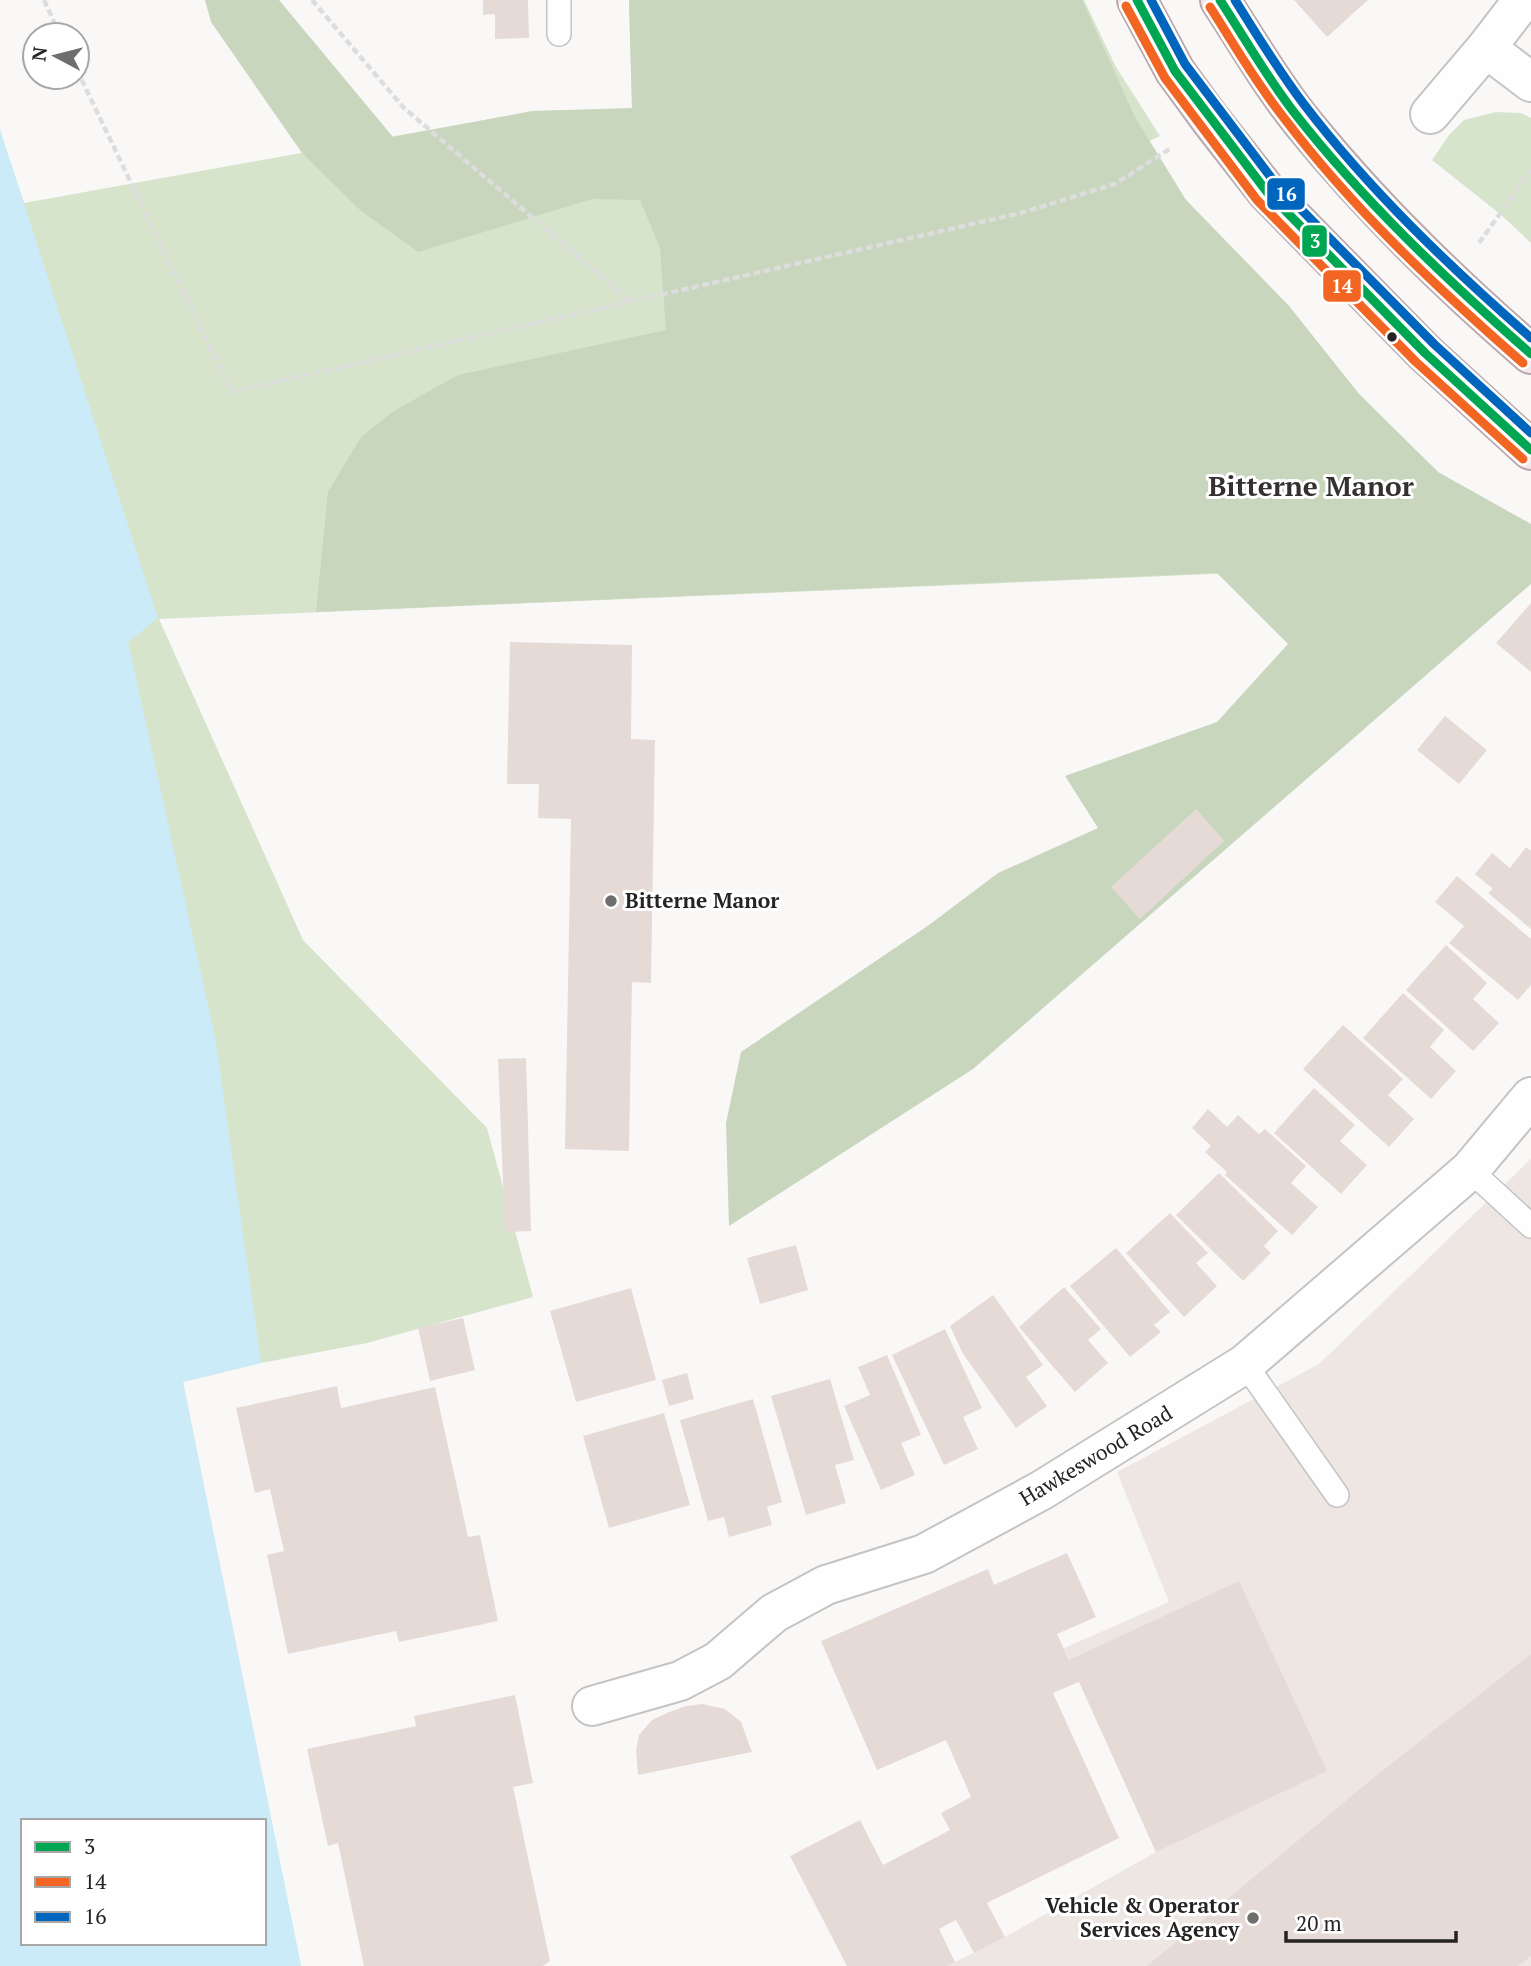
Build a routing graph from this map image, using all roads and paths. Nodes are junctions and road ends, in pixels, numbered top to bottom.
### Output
1 (44, 0) edge
2 (312, 0) edge
3 (559, 0) edge
4 (1137, 0) edge
5 (1220, 0) edge
6 (1523, 0) edge
7 (54, 21) edge
8 (559, 34) dead end
9 (1486, 48) junction
10 (1531, 82) edge
11 (87, 91) edge
12 (1430, 114) dead end
13 (1176, 145) dead end
14 (1531, 170) edge
15 (1452, 281) junction
16 (630, 301) junction
17 (1531, 354) edge
18 (1531, 450) edge
19 (1531, 1097) edge
20 (1470, 1170) junction
21 (1531, 1226) edge
22 (1245, 1364) junction
23 (1337, 1495) dead end
24 (592, 1706) dead end

1 - 7 path
2 - 16 path
3 - 8 lane
4 - 18 main road
5 - 15 main road
6 - 9 street
9 - 10 street
9 - 12 street
11 - 16 path
13 - 16 path
14 - 15 path
15 - 17 main road
19 - 20 street, Hawkeswood Road
20 - 21 lane
20 - 22 street, Hawkeswood Road
22 - 23 lane
22 - 24 street, Hawkeswood Road

